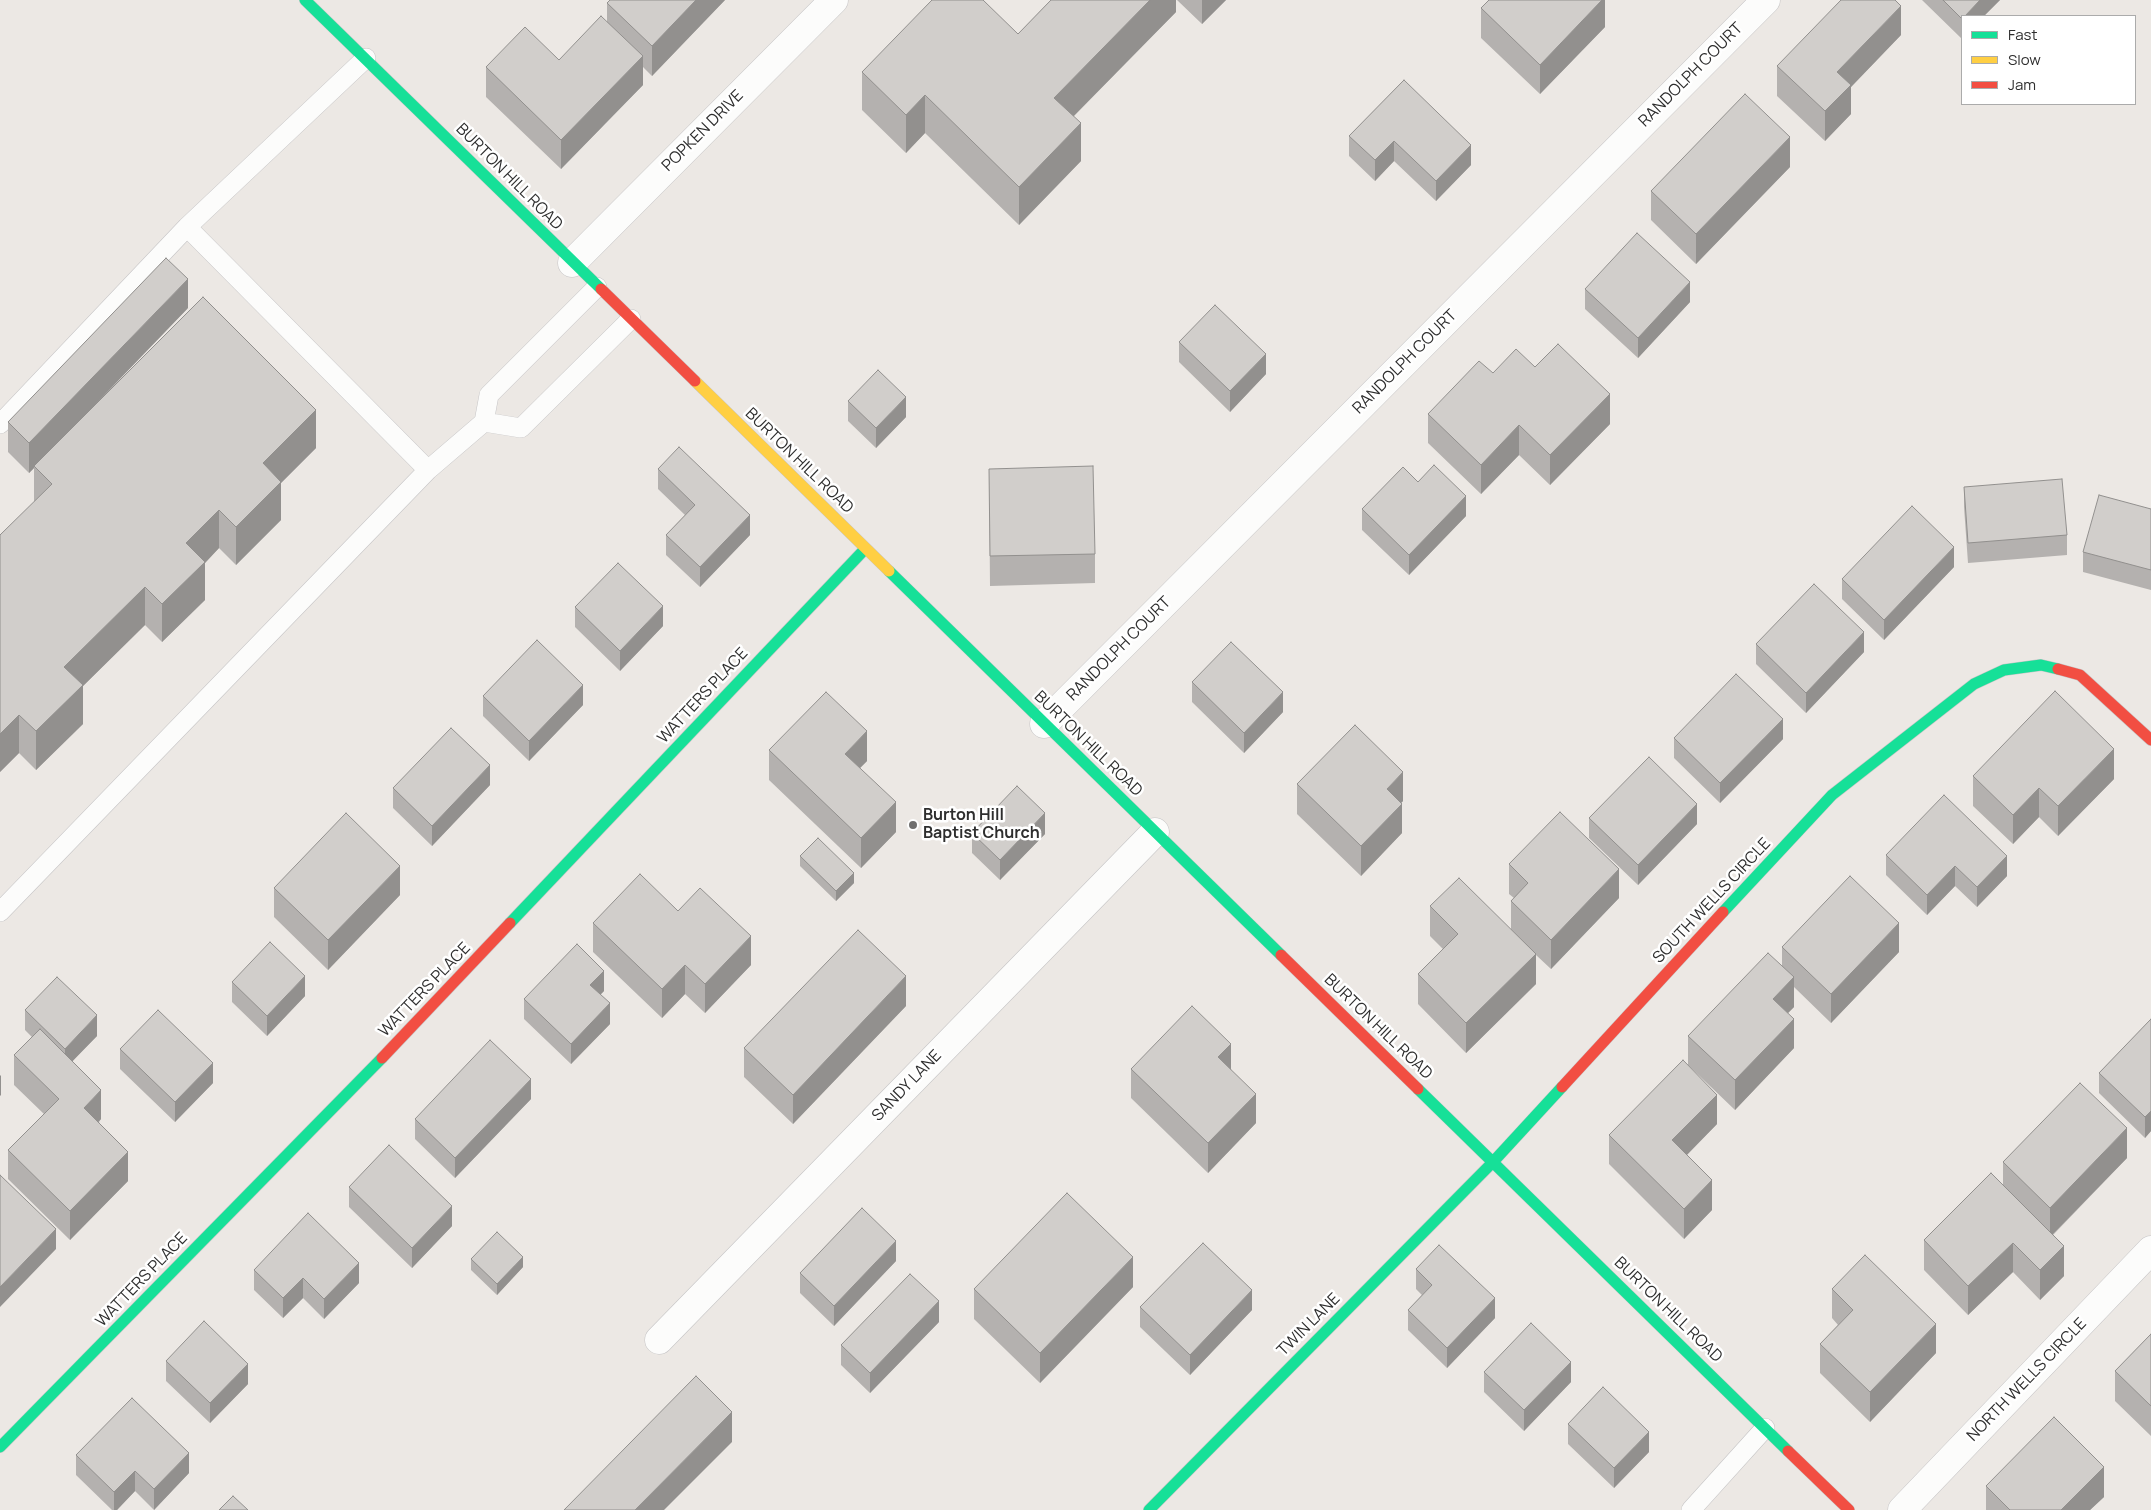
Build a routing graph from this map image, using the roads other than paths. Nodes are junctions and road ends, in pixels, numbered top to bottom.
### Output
1 (306, 0) edge
2 (834, 0) edge
3 (1766, 0) edge
4 (366, 58) junction
5 (187, 226) junction
6 (572, 263) junction
7 (597, 287) junction
8 (631, 319) junction
9 (484, 422) junction
10 (0, 424) edge
11 (428, 470) junction
12 (865, 549) junction
13 (1044, 724) junction
14 (2151, 740) edge
15 (1155, 832) junction
16 (0, 912) edge
17 (1493, 1162) junction
18 (2151, 1250) edge
19 (659, 1340) dead end
20 (1765, 1428) junction
21 (0, 1447) edge
22 (1149, 1510) edge
23 (1691, 1510) edge
24 (1849, 1510) edge
25 (1902, 1510) edge

1 - 4 street, BURTON HILL ROAD
2 - 6 street, POPKEN DRIVE
3 - 13 street, RANDOLPH COURT
4 - 5 lane
4 - 6 street, BURTON HILL ROAD
5 - 10 lane
5 - 11 lane
6 - 7 street, BURTON HILL ROAD
7 - 8 street, BURTON HILL ROAD
7 - 9 lane
8 - 9 lane
8 - 12 street, BURTON HILL ROAD
9 - 11 lane
11 - 16 lane
12 - 13 street, BURTON HILL ROAD
12 - 21 street, WATTERS PLACE
13 - 15 street, BURTON HILL ROAD
14 - 17 street, SOUTH WELLS CIRCLE
15 - 17 street, BURTON HILL ROAD
15 - 19 street, SANDY LANE
17 - 20 street, BURTON HILL ROAD
17 - 22 street, TWIN LANE
18 - 25 street, NORTH WELLS CIRCLE
20 - 23 lane
20 - 24 street, BURTON HILL ROAD

